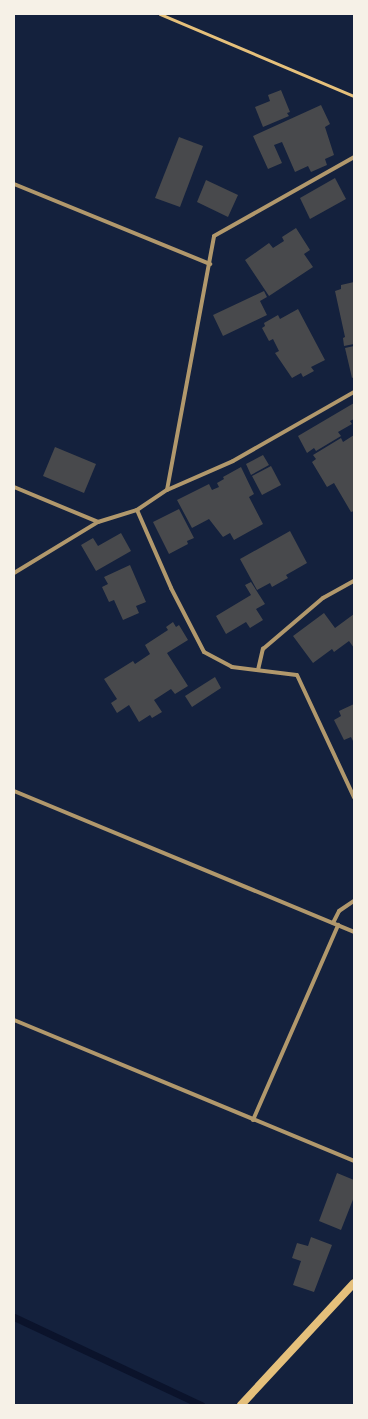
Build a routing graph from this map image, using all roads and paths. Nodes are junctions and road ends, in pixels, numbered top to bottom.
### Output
1 (160, 14) edge
2 (354, 96) edge
3 (354, 157) edge
4 (14, 184) edge
5 (210, 264) junction
6 (354, 392) edge
7 (14, 487) edge
8 (167, 490) junction
9 (137, 510) junction
10 (98, 522) junction
11 (14, 573) edge
12 (354, 581) edge
13 (258, 670) junction
14 (14, 791) edge
15 (354, 798) edge
16 (354, 901) edge
17 (336, 924) junction
18 (354, 932) edge
19 (14, 1020) edge
20 (253, 1120) junction
21 (354, 1161) edge
22 (354, 1283) edge
23 (241, 1405) edge

1 - 2 path
3 - 5 street
4 - 5 street
5 - 8 street
6 - 8 street
7 - 10 street
8 - 9 street
9 - 10 street
9 - 13 street
10 - 11 street
12 - 13 street
13 - 15 street
14 - 17 street
16 - 17 street
17 - 18 street
17 - 20 street
19 - 20 street
20 - 21 street
22 - 23 main road

